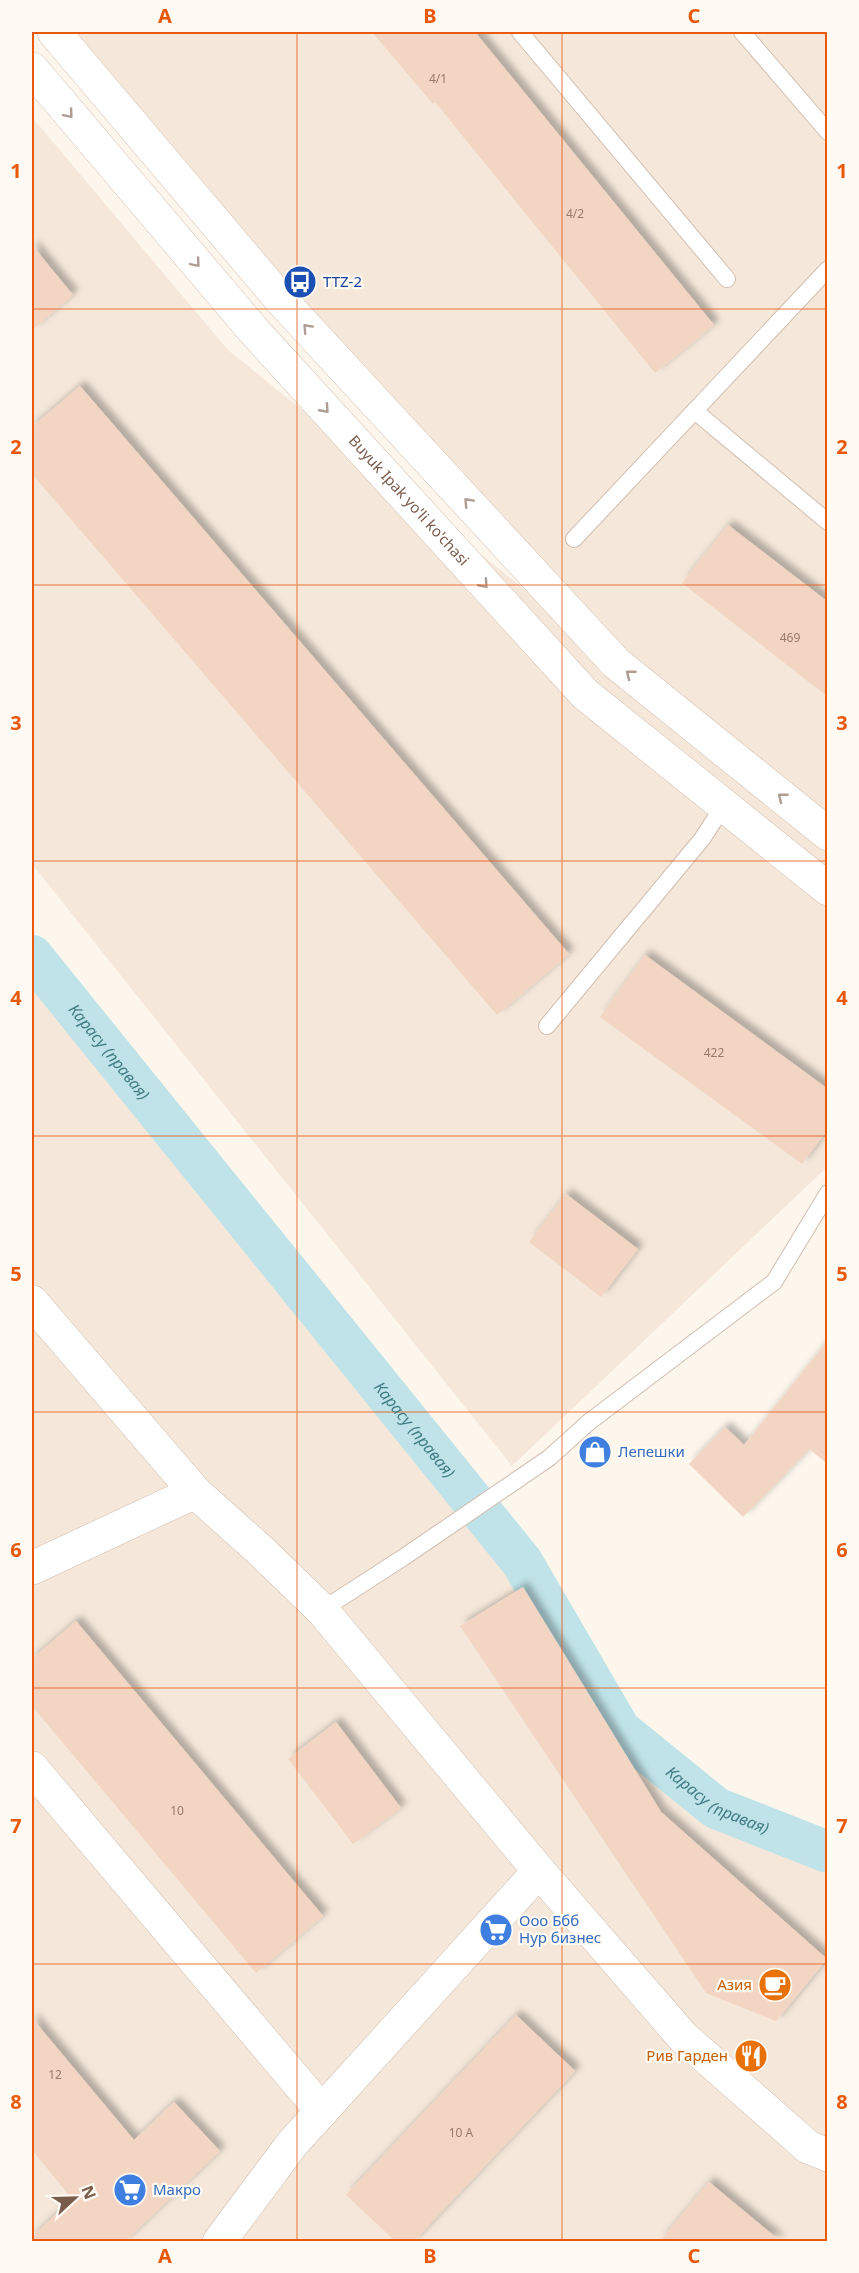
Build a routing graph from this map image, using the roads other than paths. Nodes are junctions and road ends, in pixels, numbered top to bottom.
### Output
1 (54, 32) edge
2 (520, 32) edge
3 (741, 32) edge
4 (32, 69) edge
5 (828, 132) edge
6 (828, 269) edge
7 (727, 279) dead end
8 (696, 412) junction
9 (828, 522) edge
10 (574, 539) dead end
11 (724, 805) junction
12 (828, 834) edge
13 (828, 889) edge
14 (547, 1026) dead end
15 (828, 1193) edge
16 (32, 1302) edge
17 (195, 1492) junction
18 (32, 1568) edge
19 (322, 1610) junction
20 (32, 1768) edge
21 (539, 1871) junction
22 (322, 2111) junction
23 (828, 2155) edge
24 (219, 2241) edge

12 -> 1 street
2 - 7 lane
3 - 5 lane
4 -> 11 street, Buyuk Ipak yo'li ko'chasi
6 - 8 lane
8 - 9 lane
8 - 10 lane
11 - 13 street, Buyuk Ipak yo'li ko'chasi
11 - 14 lane
15 - 19 lane
16 - 17 street
17 - 18 street
17 - 19 street
19 - 21 street
20 - 22 street
21 - 22 street
21 - 23 street
22 - 24 street

